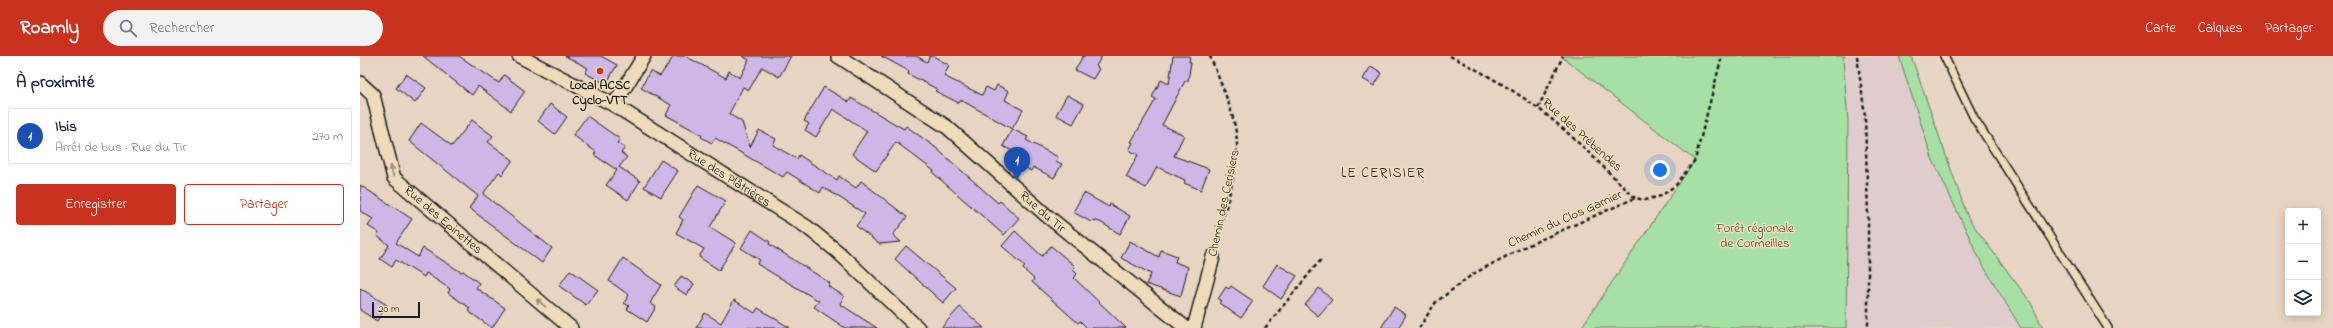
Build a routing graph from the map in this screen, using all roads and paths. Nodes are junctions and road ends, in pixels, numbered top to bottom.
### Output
1 (519, 56) edge
2 (644, 56) edge
3 (838, 56) edge
4 (1210, 56) edge
5 (1450, 56) edge
6 (1563, 56) edge
7 (1722, 56) edge
8 (1857, 56) edge
9 (1944, 56) edge
10 (360, 83) edge
11 (614, 105) junction
12 (1538, 108) junction
13 (1635, 198) junction
14 (1213, 257) joint
15 (1322, 258) dead end
16 (571, 328) edge
17 (918, 328) edge
18 (1186, 328) edge
19 (1194, 328) edge
20 (1265, 328) edge
21 (1419, 328) edge
22 (1868, 328) edge
23 (2108, 328) edge

1 - 11 street, Rue des Plâtrières
2 - 11 street
3 - 18 street, Rue du Tir
4 - 14 path, Chemin des Cerisiers
5 - 12 path, Rue des Prébendes
6 - 12 path
7 - 13 path, Chemin du Clos Garnier
8 - 22 path
9 - 23 lane
16 -> 10 street, Rue des Epinettes
11 - 17 street, Rue des Plâtrières
12 - 13 path, Rue des Prébendes
13 - 21 path, Chemin du Clos Garnier
14 - 19 street, Chemin des Cerisiers
15 - 20 path

